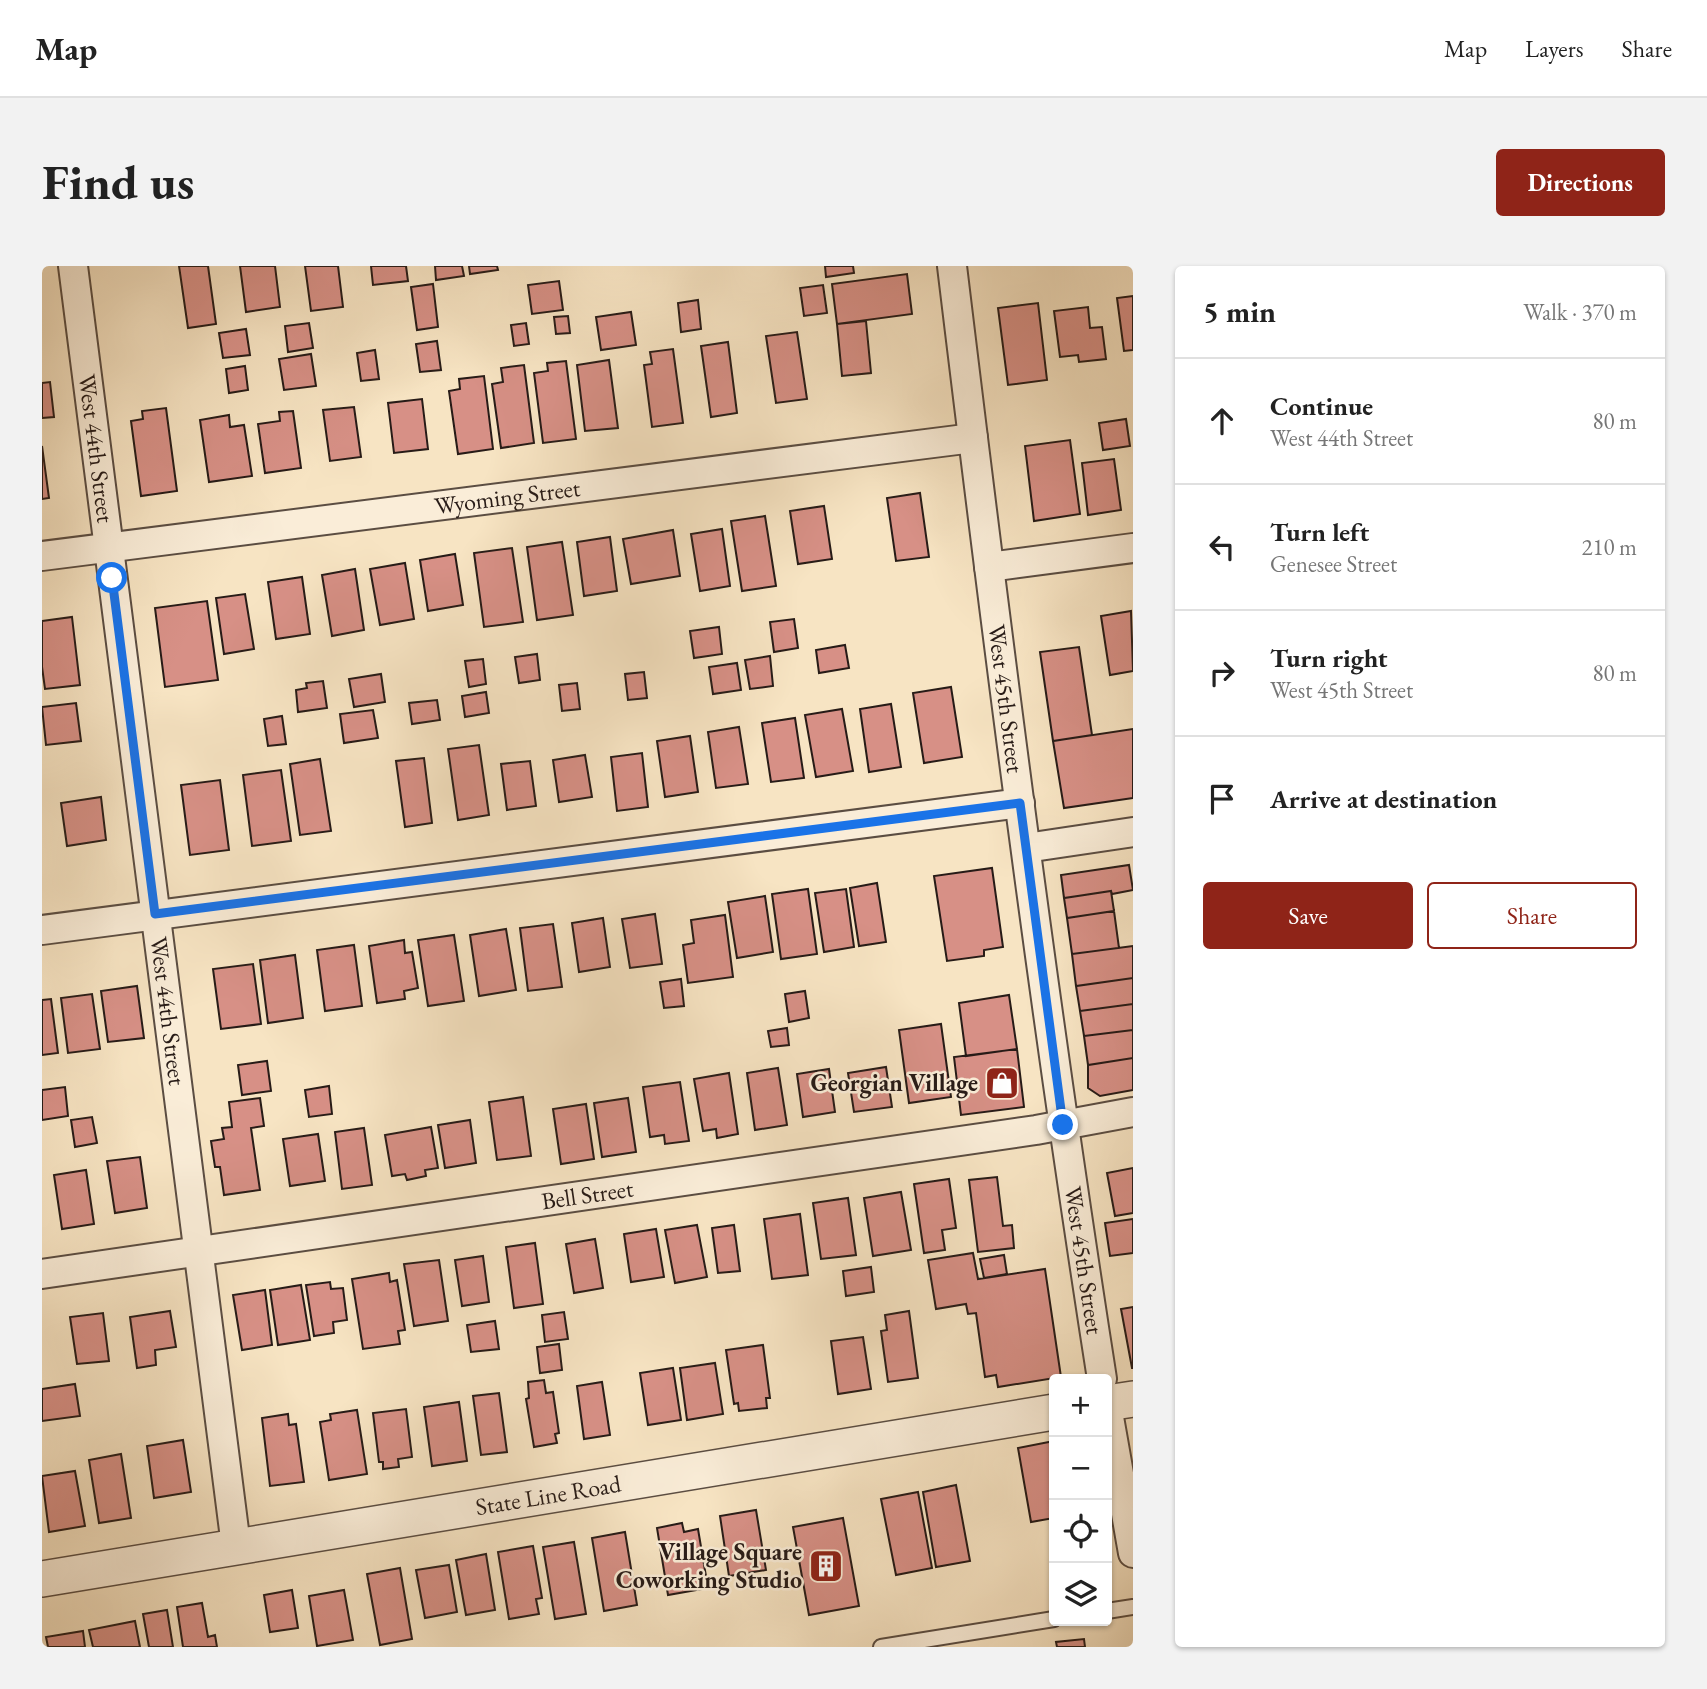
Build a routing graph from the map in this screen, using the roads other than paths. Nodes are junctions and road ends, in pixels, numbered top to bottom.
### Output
1 (73, 266) edge
2 (952, 266) edge
3 (973, 438) junction
4 (108, 547) junction
5 (1133, 548) edge
6 (42, 556) edge
7 (989, 567) junction
8 (1020, 803) junction
9 (1133, 832) edge
10 (1026, 848) junction
11 (155, 914) junction
12 (42, 930) edge
13 (1133, 1112) edge
14 (1063, 1125) junction
15 (199, 1251) junction
16 (42, 1274) edge
17 (1101, 1374) edge
18 (1133, 1399) edge
19 (1112, 1404) edge
20 (1049, 1413) edge
21 (1112, 1433) edge
22 (236, 1546) junction
23 (1133, 1553) edge
24 (42, 1579) edge
25 (1133, 1607) edge
26 (1112, 1610) edge
27 (1049, 1620) edge
28 (881, 1647) edge

1 - 4 street, West 44th Street
2 - 3 street, West 45th Street
3 - 4 street, Wyoming Street
3 - 7 street, West 45th Street
4 - 6 street, Wyoming Street
4 - 11 street, West 44th Street
5 - 7 street
7 - 8 street, West 45th Street
8 - 10 street, West 45th Street
8 - 11 street
9 - 10 street
10 - 14 street, West 45th Street
11 - 12 street
11 - 15 street, West 44th Street
13 - 14 street, Bell Street
14 - 15 street, Bell Street
14 - 17 street, West 45th Street
15 - 16 street, Bell Street
15 - 22 street, West 44th Street
18 - 19 street
20 - 22 street, State Line Road
21 - 23 street
22 - 24 street, State Line Road
25 - 26 lane
27 - 28 lane

